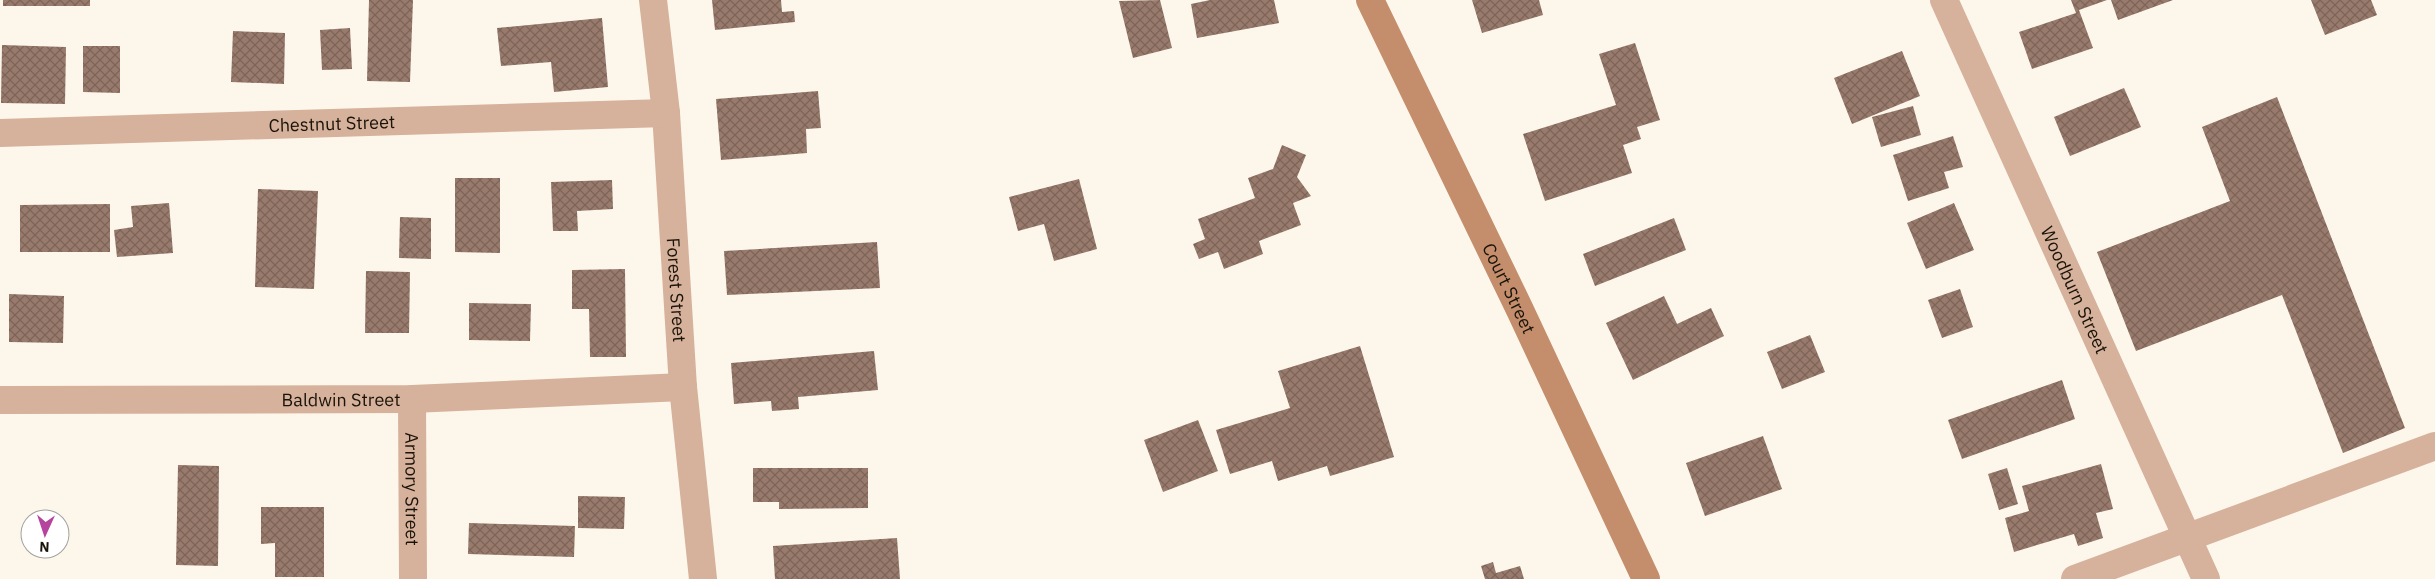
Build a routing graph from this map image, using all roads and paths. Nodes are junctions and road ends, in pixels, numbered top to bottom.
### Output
1 (653, 0) edge
2 (1370, 0) edge
3 (1944, 0) edge
4 (666, 113) junction
5 (0, 133) edge
6 (683, 388) junction
7 (412, 399) junction
8 (0, 400) edge
9 (2435, 446) edge
10 (2186, 537) junction
11 (413, 579) edge
12 (702, 579) edge
13 (1646, 579) edge
14 (2075, 579) edge
15 (2206, 579) edge

1 - 4 street, Forest Street
2 - 13 main road, Court Street
3 - 10 street, Woodburn Street
4 - 5 street, Chestnut Street
4 - 6 street, Forest Street
6 - 7 street, Baldwin Street
6 - 12 street, Forest Street
7 - 8 street, Baldwin Street
7 - 11 street, Armory Street
9 - 10 street
10 - 14 street
10 - 15 street, Woodburn Street

